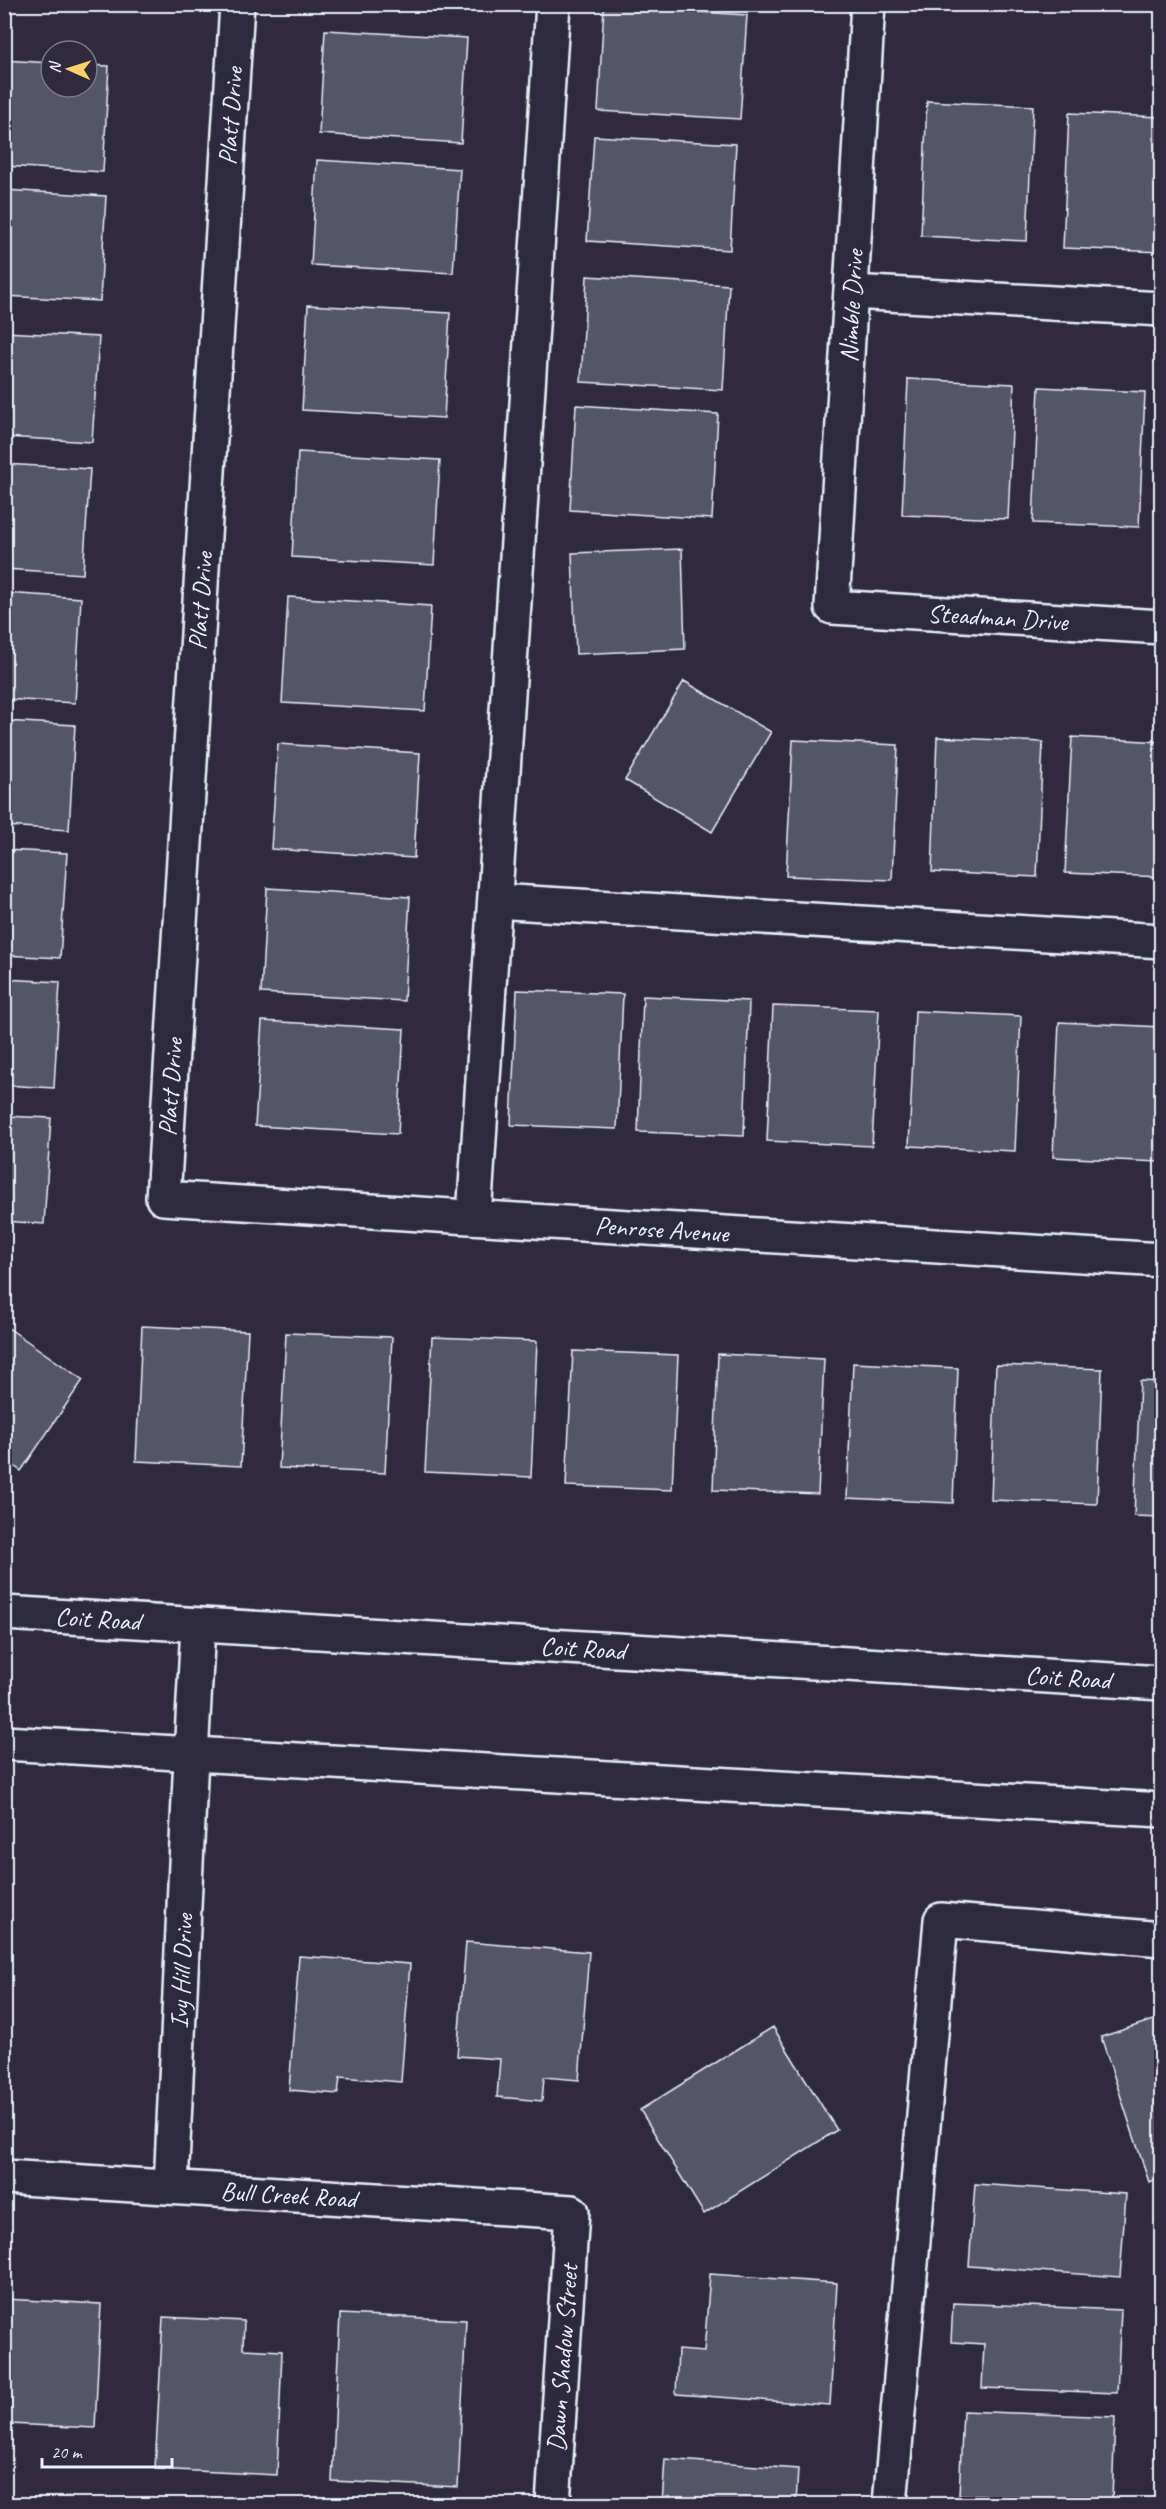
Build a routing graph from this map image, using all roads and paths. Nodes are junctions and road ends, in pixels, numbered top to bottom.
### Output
1 (237, 4) edge
2 (553, 4) edge
3 (868, 4) edge
4 (851, 292) junction
5 (1161, 309) edge
6 (832, 608) joint
7 (1161, 627) edge
8 (495, 901) junction
9 (1161, 941) edge
10 (164, 1198) joint
11 (474, 1217) junction
12 (1161, 1260) edge
13 (4, 1613) edge
14 (198, 1626) junction
15 (1161, 1683) edge
16 (4, 1743) edge
17 (191, 1756) junction
18 (1161, 1810) edge
19 (1161, 1939) edge
20 (4, 2177) edge
21 (171, 2187) junction
22 (572, 2212) joint
23 (553, 2505) edge
24 (890, 2505) edge

1 - 10 street, Platt Drive
2 - 8 street
3 - 4 street, Nimble Drive
4 - 5 street
4 - 6 street, Nimble Drive
6 - 7 street, Steadman Drive
8 - 9 street
8 - 11 street
10 - 11 street, Penrose Avenue
11 - 12 street, Penrose Avenue
13 - 14 street, Coit Road
14 - 15 street, Coit Road
14 - 17 street, Ivy Hill Drive
16 - 17 street
17 - 18 street
17 - 21 street, Ivy Hill Drive
19 - 24 street
20 - 21 street, Bull Creek Road
21 - 22 street, Bull Creek Road
22 - 23 street, Dawn Shadow Street

